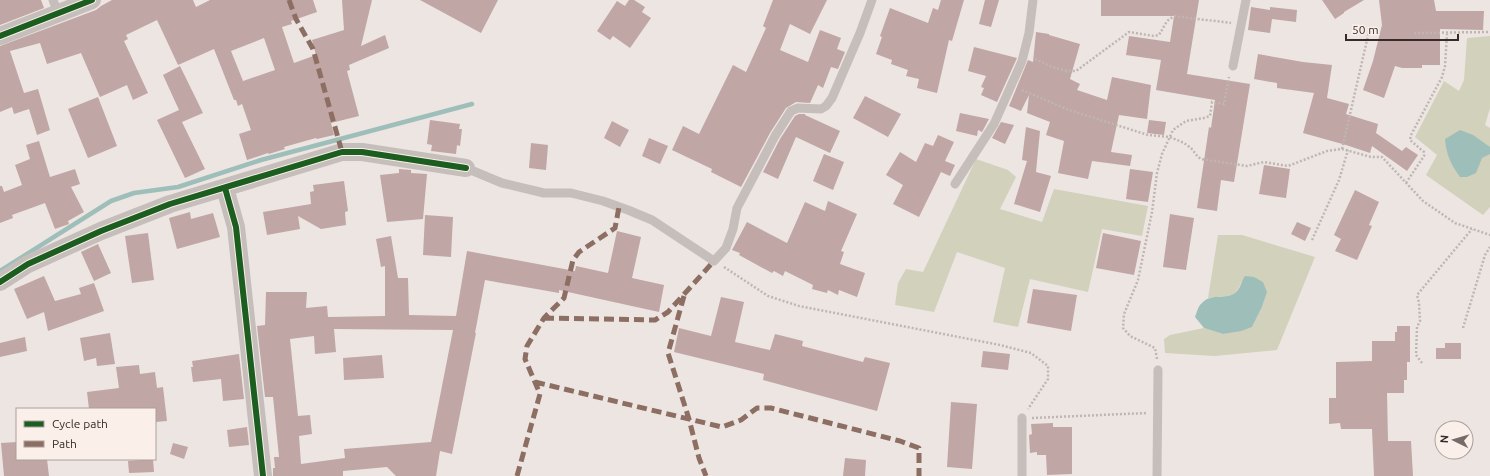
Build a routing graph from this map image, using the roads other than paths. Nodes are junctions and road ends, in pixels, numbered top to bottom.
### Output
1 (92, 0) edge
2 (872, 0) edge
3 (1033, 0) edge
4 (1246, 0) edge
5 (56, 7) edge
6 (0, 36) edge
7 (1233, 66) road end
8 (466, 168) joint
9 (955, 184) dead end
10 (225, 188) junction
11 (0, 282) edge
12 (1158, 370) road end
13 (1022, 418) road end
14 (264, 476) edge
15 (1022, 476) edge
16 (1157, 476) edge

1 - 5 street
2 - 8 lane
3 - 9 lane
4 - 7 lane
5 - 6 street
8 - 10 street
10 - 11 street
10 - 14 street
12 - 16 lane
13 - 15 lane

